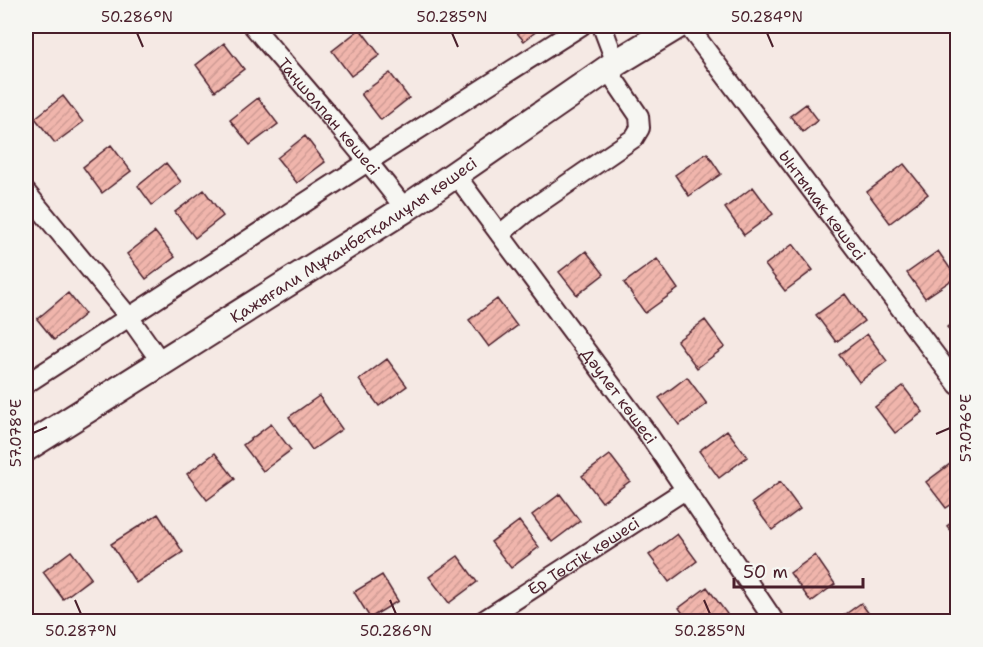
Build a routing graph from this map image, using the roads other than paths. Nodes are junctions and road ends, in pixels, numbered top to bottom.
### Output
1 (253, 26) edge
2 (581, 26) edge
3 (602, 26) edge
4 (677, 26) edge
5 (688, 26) edge
6 (611, 66) junction
7 (369, 161) junction
8 (455, 174) junction
9 (26, 192) edge
10 (405, 209) junction
11 (500, 234) junction
12 (129, 317) junction
13 (161, 362) junction
14 (26, 384) edge
15 (957, 385) edge
16 (26, 448) edge
17 (686, 490) junction
18 (481, 621) edge
19 (775, 621) edge

1 - 7 street, Таңшолпан көшесі
2 - 7 street
3 - 6 street
4 - 6 street, Қажығали Мұханбетқалиұлы көшесі
5 - 15 street, Ынтымақ көшесі
6 - 8 street, Қажығали Мұханбетқалиұлы көшесі
6 - 11 street
7 - 10 street, Таңшолпан көшесі
7 - 12 street
8 - 10 street, Қажығали Мұханбетқалиұлы көшесі
8 - 11 street, Дәулет көшесі
9 - 12 street
10 - 13 street, Қажығали Мұханбетқалиұлы көшесі
11 - 17 street, Дәулет көшесі
12 - 13 street
12 - 14 street
13 - 16 street, Қажығали Мұханбетқалиұлы көшесі
17 - 18 street, Ер Төстік көшесі
17 - 19 street, Дәулет көшесі

